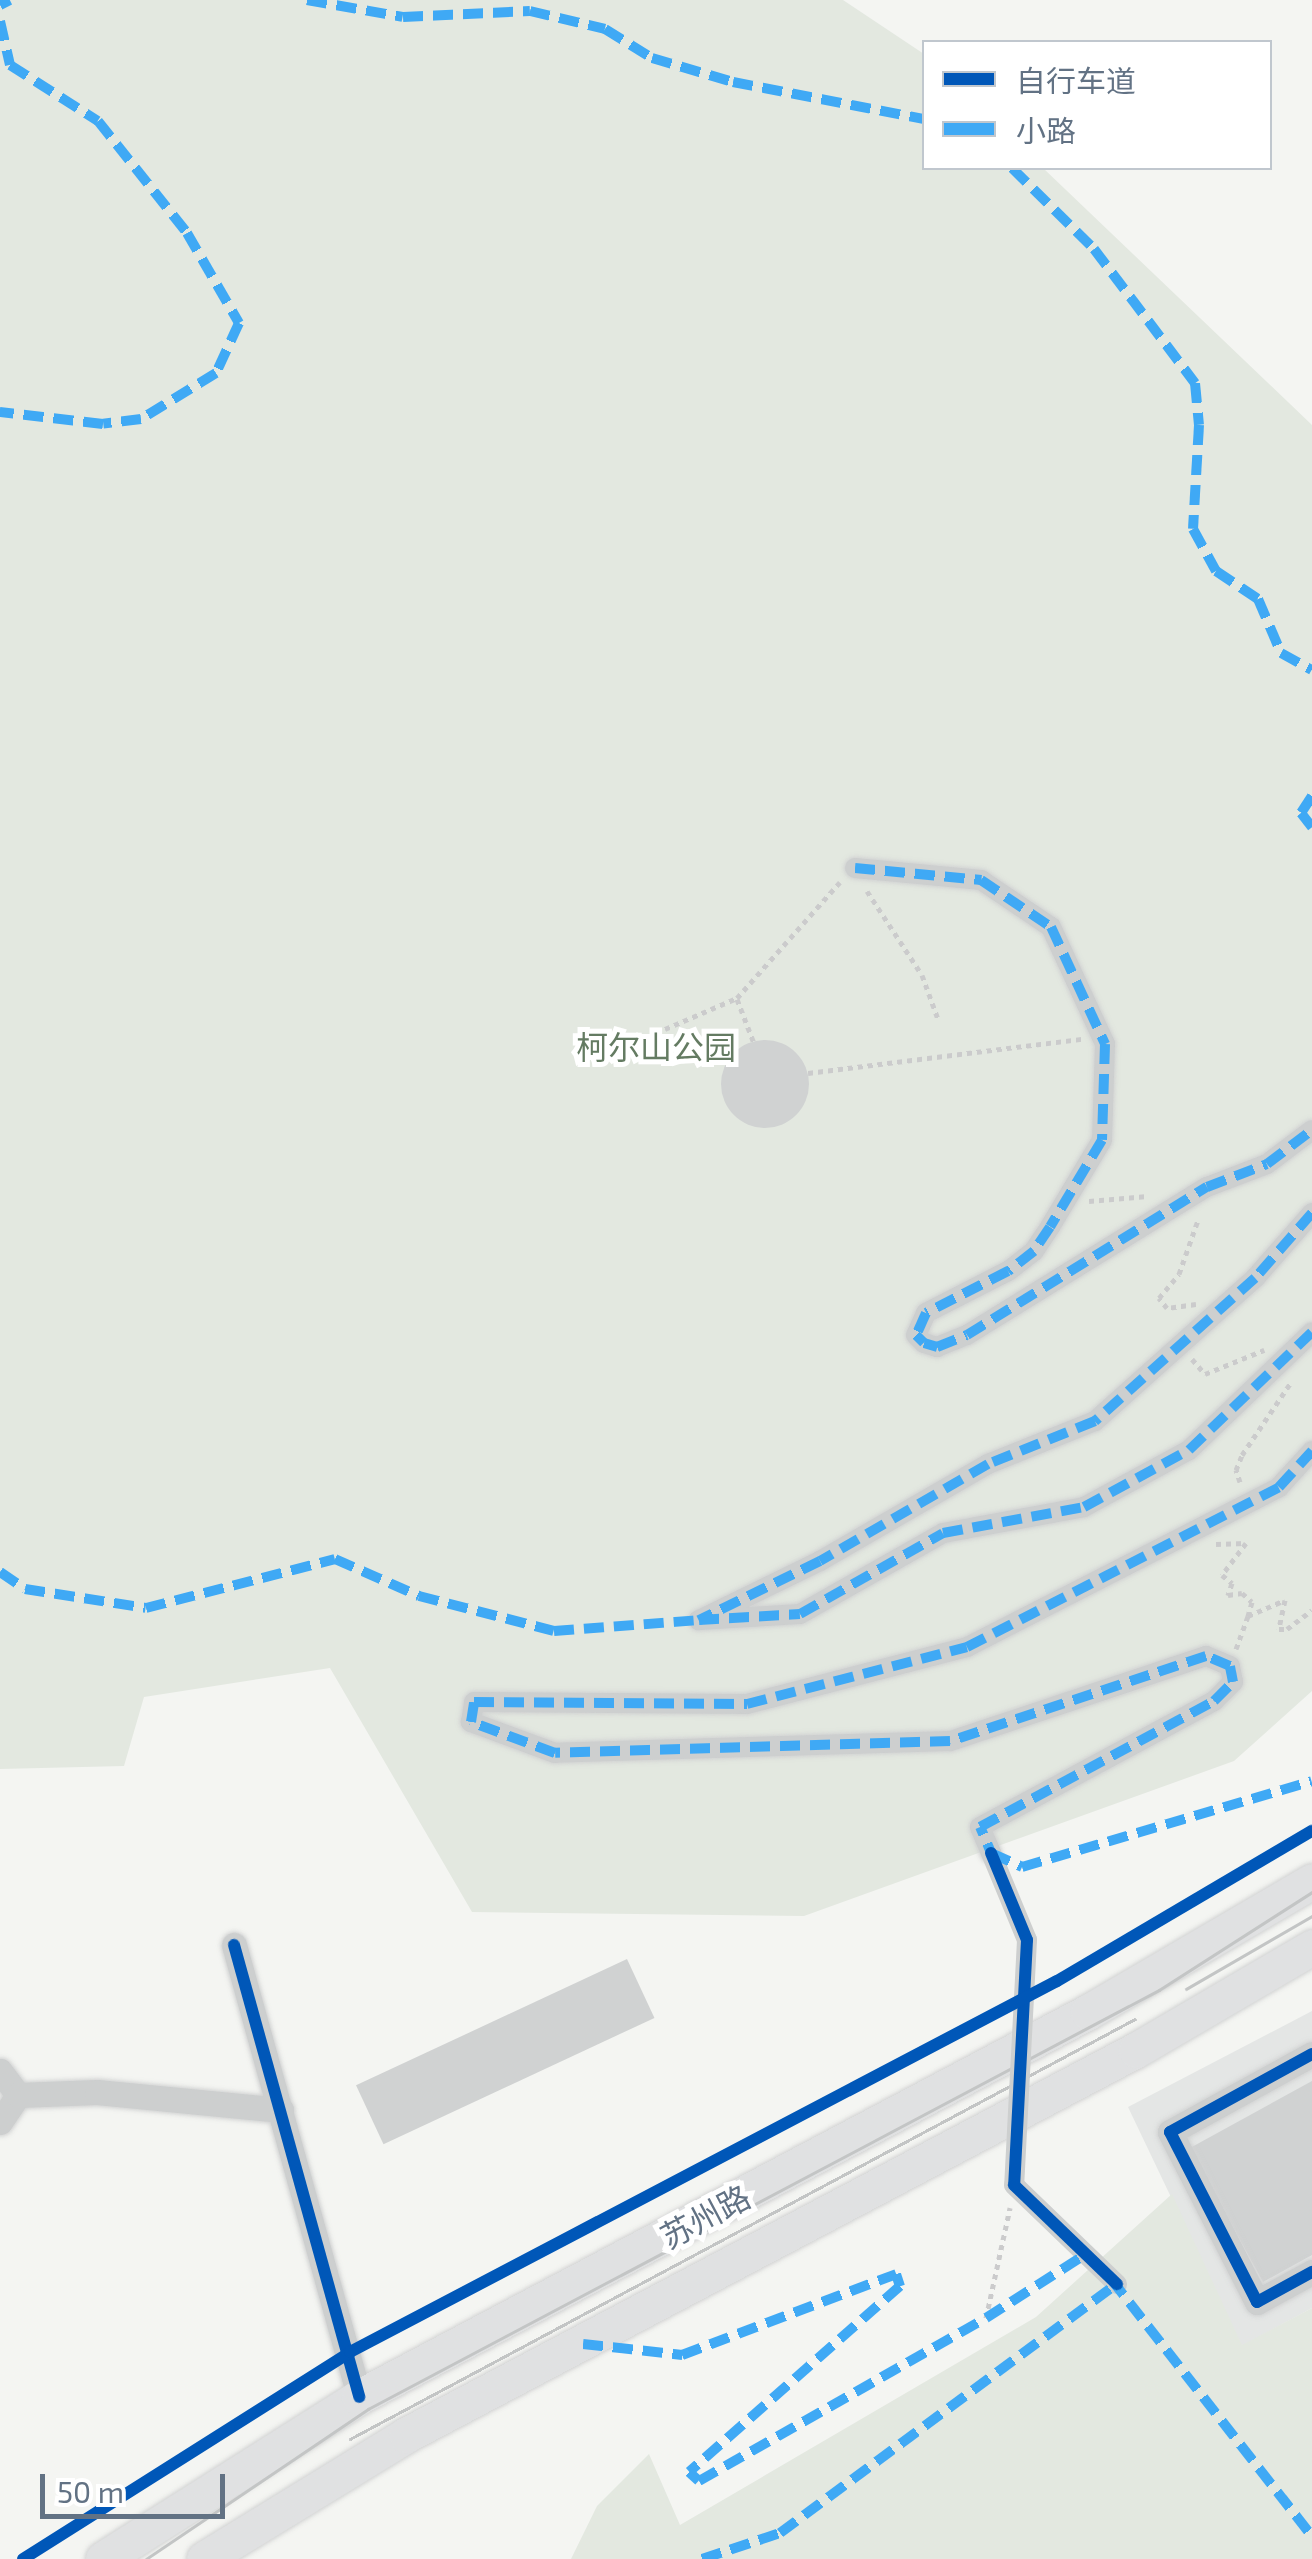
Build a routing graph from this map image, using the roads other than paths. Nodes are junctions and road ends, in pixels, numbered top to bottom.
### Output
1 (855, 868) road end
2 (1312, 1130) edge
3 (1312, 1213) edge
4 (1312, 1332) edge
5 (1312, 1451) edge
6 (1312, 1882) edge
7 (234, 1945) dead end
8 (1312, 1947) edge
9 (1312, 2054) edge
10 (0, 2070) edge
11 (18, 2094) junction
12 (281, 2110) junction
13 (0, 2122) edge
14 (1312, 2272) edge
15 (1117, 2284) dead end
16 (359, 2397) junction
17 (102, 2559) edge
18 (204, 2559) edge

1 - 2 street
3 - 4 street
5 - 15 street, bridge
6 - 16 main road, 苏州路
7 - 12 street
8 - 18 main road, 苏州路
9 - 14 street
10 - 11 street
11 - 12 street
11 - 13 street
12 - 16 street
16 - 17 main road, 苏州路

